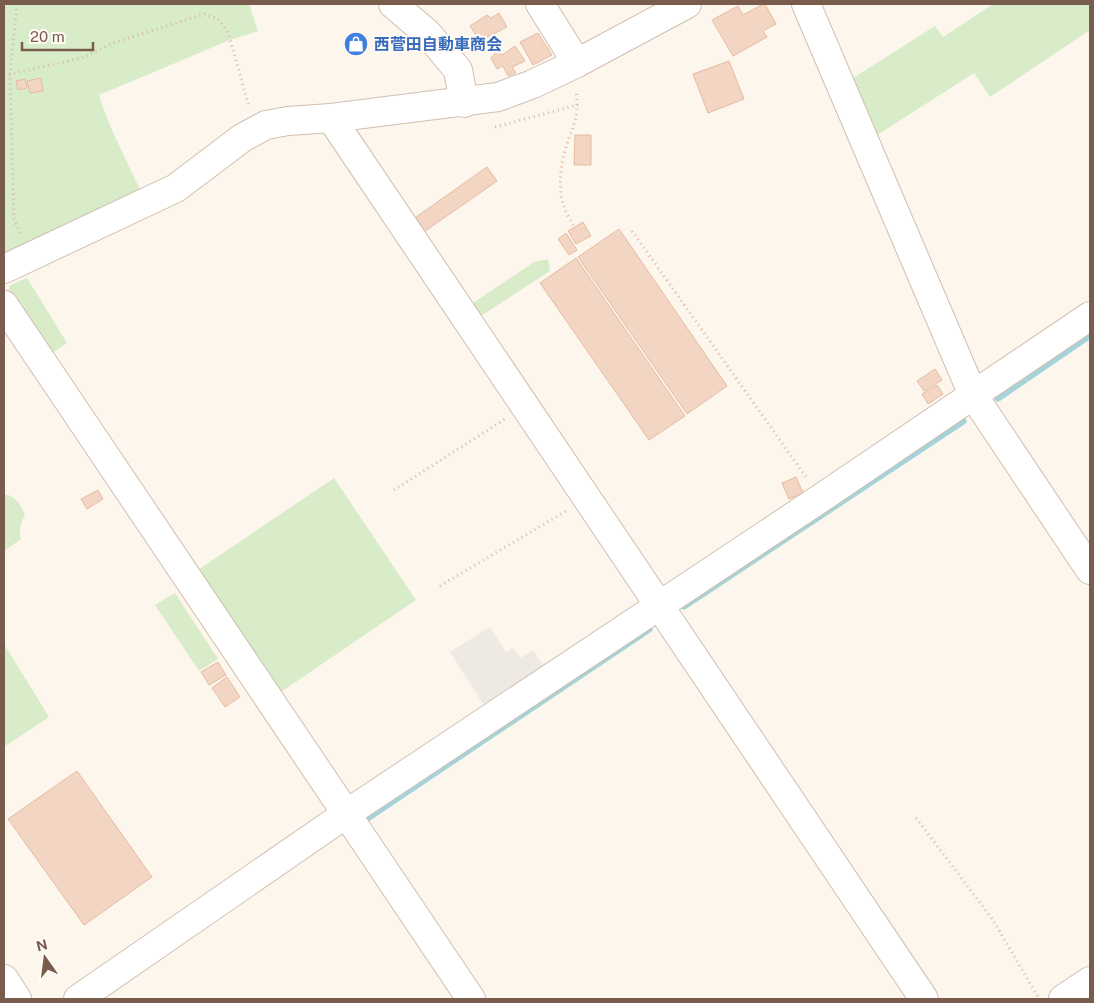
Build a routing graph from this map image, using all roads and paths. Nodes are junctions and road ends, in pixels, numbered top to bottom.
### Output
1 (17, 4) edge
2 (393, 4) edge
3 (540, 4) edge
4 (687, 4) edge
5 (806, 4) edge
6 (577, 63) junction
7 (4, 73) edge
8 (10, 74) junction
9 (464, 103) junction
10 (578, 105) junction
11 (332, 118) junction
12 (495, 127) dead end
13 (256, 130) junction
14 (573, 225) dead end
15 (632, 231) dead end
16 (32, 255) junction
17 (4, 269) edge
18 (4, 305) edge
19 (1090, 316) edge
20 (973, 395) junction
21 (525, 406) junction
22 (394, 490) dead end
23 (587, 498) junction
24 (821, 498) junction
25 (1090, 570) edge
26 (440, 586) dead end
27 (660, 605) junction
28 (346, 814) junction
29 (916, 818) dead end
30 (4, 979) edge
31 (1090, 982) edge
32 (17, 999) edge
33 (78, 999) edge
34 (471, 999) edge
35 (924, 999) edge
36 (1039, 999) edge
37 (1063, 999) edge

1 - 8 path
2 - 9 street
3 - 6 street
4 - 6 street
5 - 20 street
6 - 9 street
6 - 10 path
7 - 8 path
8 - 13 path
8 - 16 path
9 - 11 street
10 - 12 path
10 - 14 path
11 - 13 street
11 - 21 street
13 - 16 street
15 - 24 path
16 - 17 street
18 - 28 street
19 - 20 street
20 - 24 street
20 - 25 street
21 - 22 path
21 - 23 street
23 - 26 path
23 - 27 street
24 - 27 street
27 - 28 street
27 - 35 street
28 - 33 street
28 - 34 street
29 - 36 path
30 - 32 street
31 - 37 street

